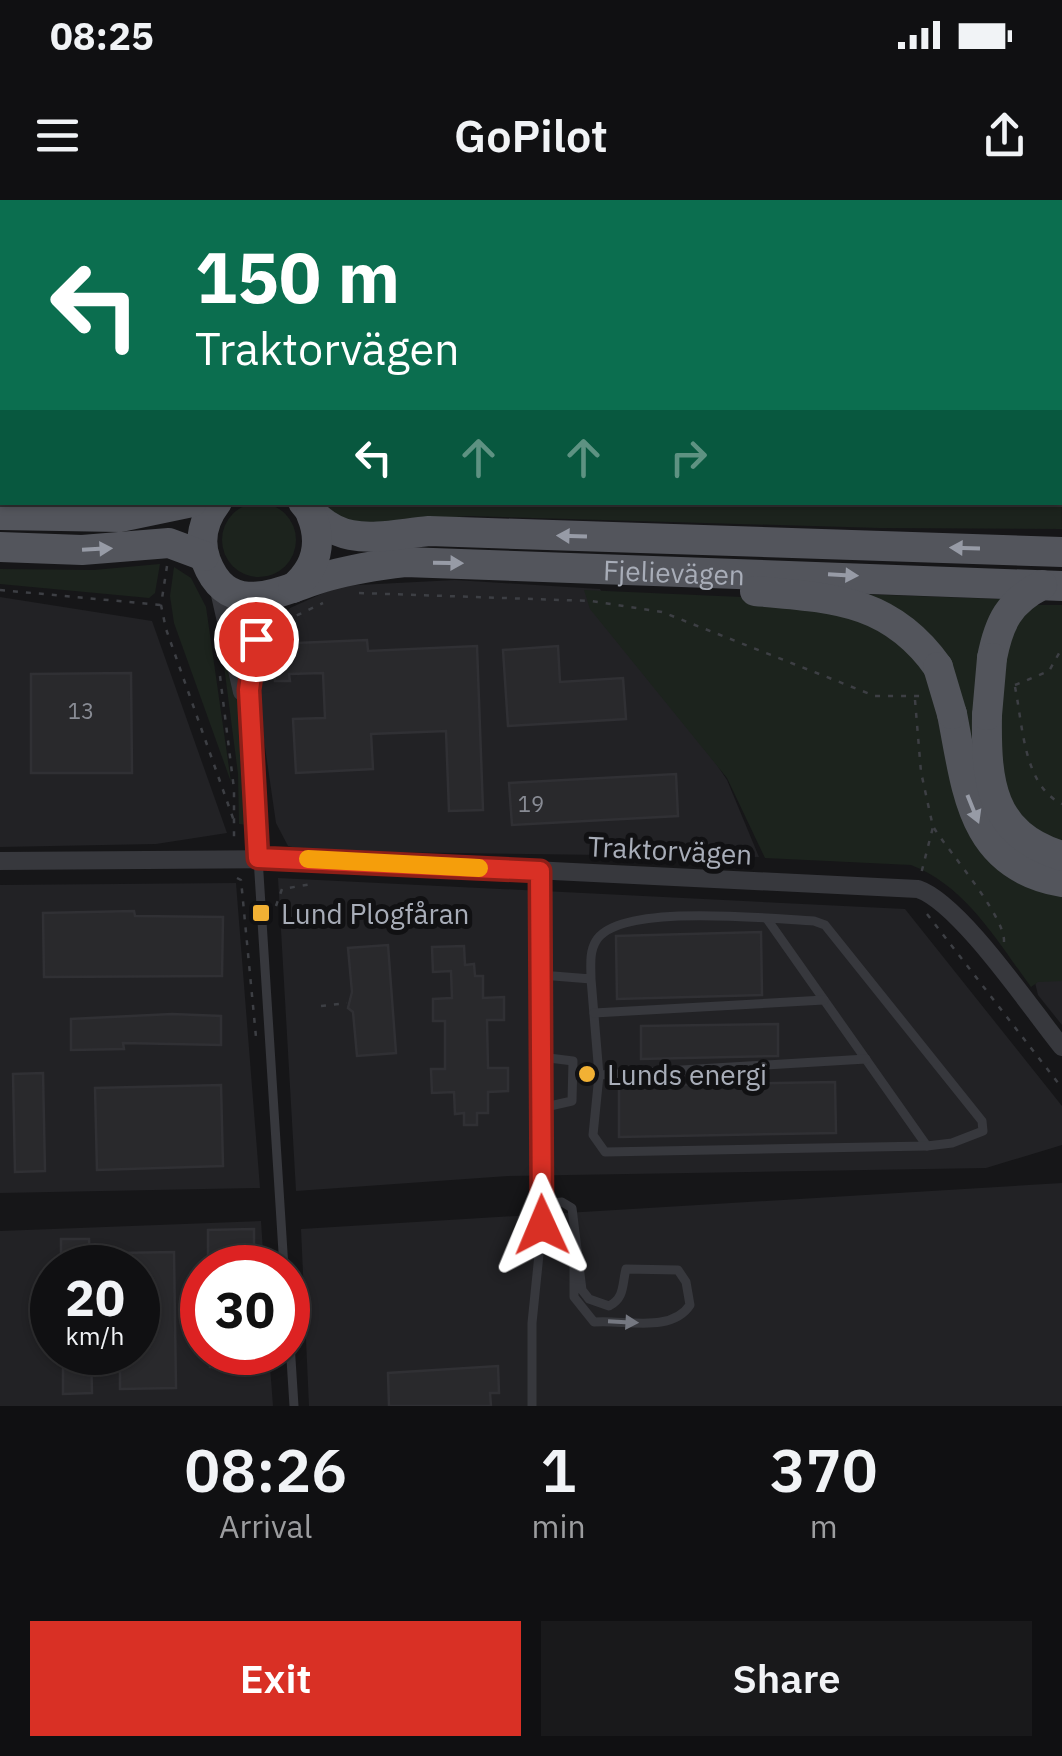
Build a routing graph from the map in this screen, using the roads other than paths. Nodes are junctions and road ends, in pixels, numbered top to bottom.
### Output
1 (177, 505) edge
2 (215, 505) edge
3 (307, 508) edge
4 (0, 515) edge
5 (0, 547) edge
6 (1062, 552) edge
7 (207, 562) junction
8 (499, 564) junction
9 (1052, 585) edge
10 (289, 590) junction
11 (250, 737) junction
12 (1062, 856) edge
13 (258, 858) junction
14 (0, 861) edge
15 (540, 871) junction
16 (1062, 882) edge
17 (767, 920) junction
18 (541, 975) junction
19 (590, 979) junction
20 (824, 1000) junction
21 (594, 1012) junction
22 (1062, 1047) edge
23 (541, 1057) junction
24 (866, 1059) junction
25 (599, 1075) junction
26 (541, 1108) junction
27 (927, 1146) junction
28 (541, 1204) junction
29 (542, 1225) joint
30 (574, 1226) junction
31 (283, 1245) edge
32 (292, 1375) edge
33 (294, 1406) edge
34 (532, 1406) edge

1 - 4 main road
2 - 7 main road
6 -> 3 main road, Fjelievägen
3 - 10 main road, Fjelievägen
5 -> 7 main road, Fjelievägen
7 - 10 main road, Fjelievägen
7 - 11 street
8 -> 9 main road, Fjelievägen
10 -> 8 main road, Fjelievägen
8 -> 16 main road, bridge
9 - 12 main road, bridge
10 - 11 street
11 - 13 street
13 - 14 street, Traktorvägen
13 - 15 street, Traktorvägen
13 - 31 lane
15 - 18 street
15 - 22 street, Traktorvägen
17 - 19 lane
17 - 20 lane
17 - 27 lane
18 - 19 lane
18 - 23 street
19 - 21 lane
20 - 21 lane
20 - 24 lane
21 - 25 lane
23 - 26 street
23 - 26 lane
24 - 25 lane
24 - 27 lane
25 - 27 lane
26 - 28 street
28 - 29 street
28 - 30 lane
29 - 34 lane
30 -> 30 lane
32 - 33 lane

